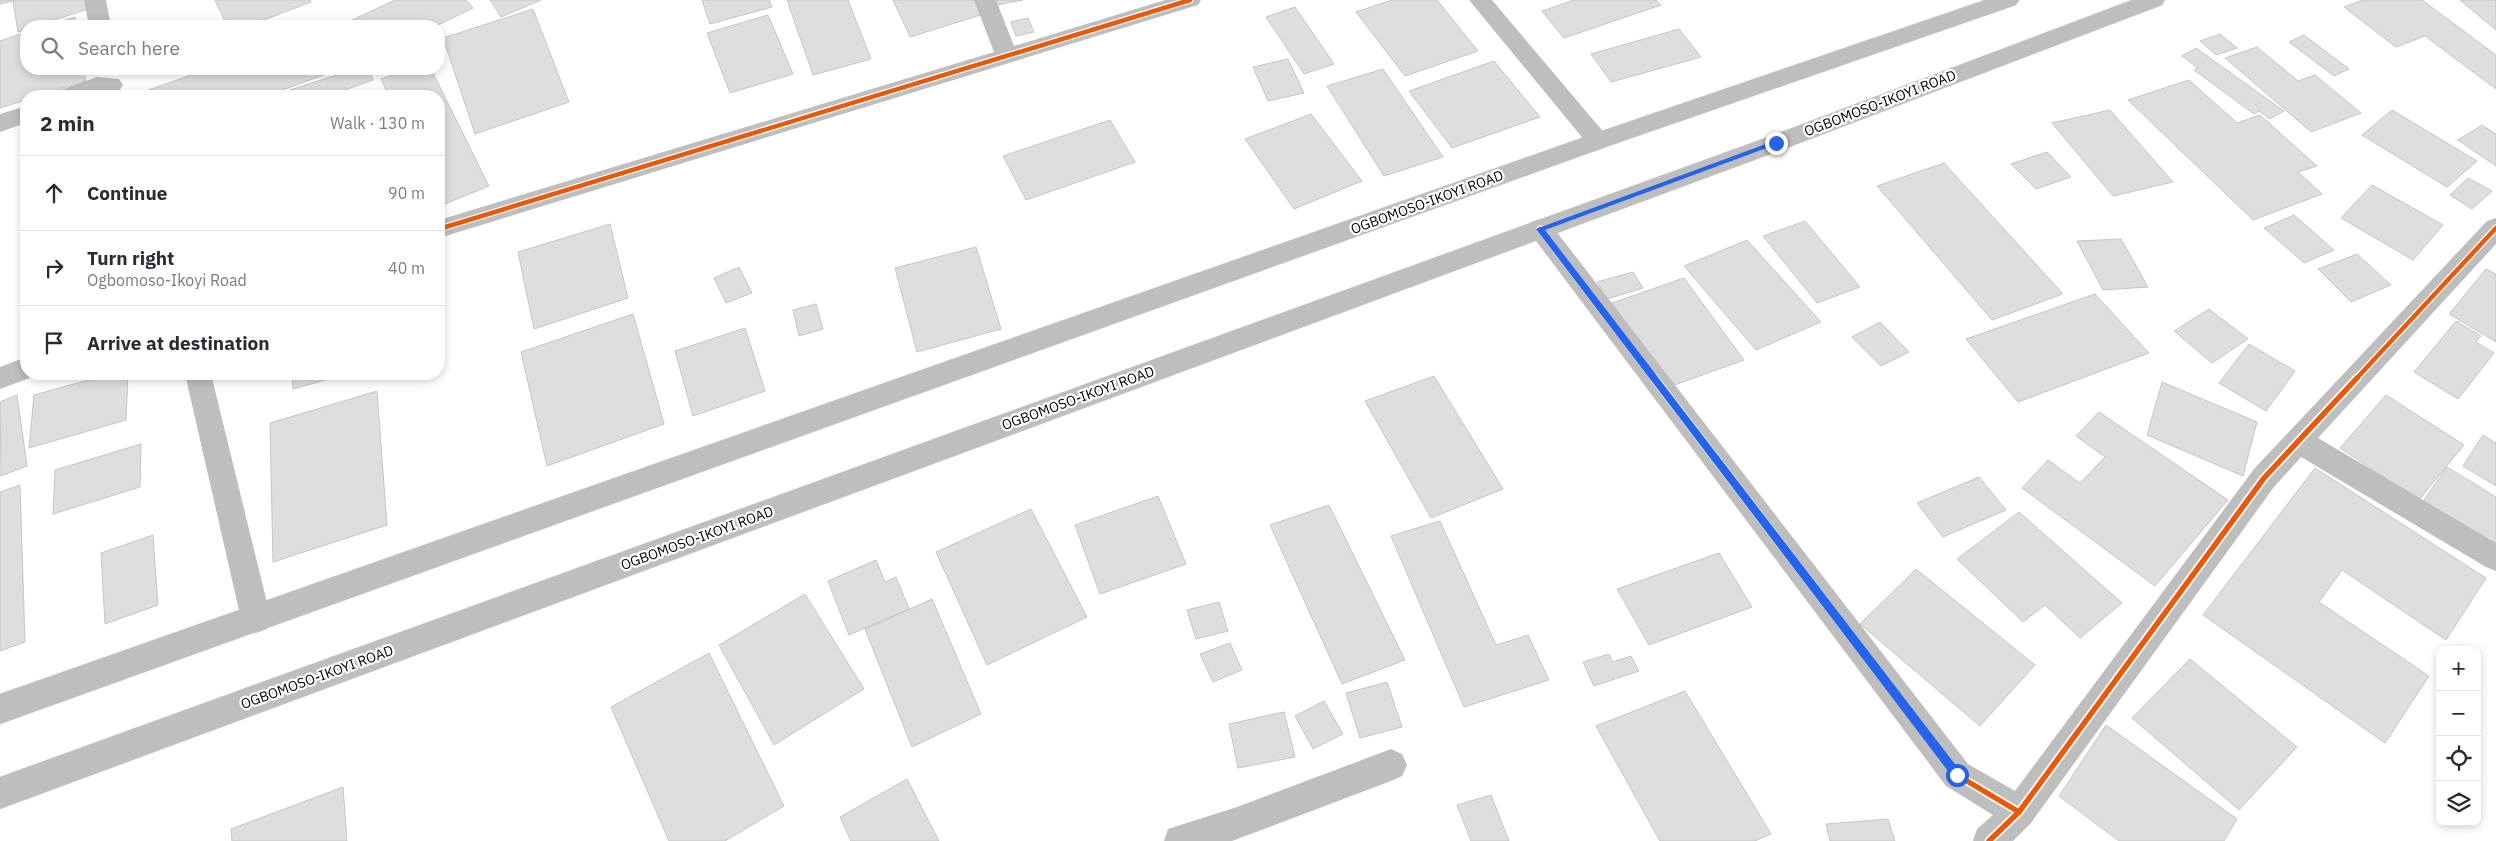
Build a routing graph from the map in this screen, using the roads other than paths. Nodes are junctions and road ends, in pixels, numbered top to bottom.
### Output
1 (95, 0) edge
2 (985, 0) edge
3 (1190, 0) edge
4 (1480, 0) edge
5 (2008, 0) edge
6 (2154, 0) edge
7 (2108, 7) edge
8 (99, 20) edge
9 (1007, 56) junction
10 (111, 83) edge
11 (84, 90) edge
12 (20, 116) edge
13 (0, 123) edge
14 (1598, 141) junction
15 (445, 227) edge
16 (2496, 228) edge
17 (1540, 229) junction
18 (20, 370) edge
19 (0, 378) edge
20 (199, 380) edge
21 (2300, 441) junction
22 (2496, 558) edge
23 (256, 619) junction
24 (0, 710) edge
25 (1392, 765) dead end
26 (0, 794) edge
27 (2019, 812) junction
28 (1180, 841) edge
29 (1989, 841) edge

1 - 8 main road
2 - 9 main road
3 - 9 main road
4 - 14 main road
5 - 14 main road, OGBOMOSO-IKOYI ROAD
6 - 7 main road, OGBOMOSO-IKOYI ROAD
7 - 17 main road, OGBOMOSO-IKOYI ROAD
9 - 15 main road
10 - 11 main road
12 - 13 main road
14 - 23 main road, OGBOMOSO-IKOYI ROAD
16 - 21 main road
17 - 26 main road, OGBOMOSO-IKOYI ROAD
17 - 27 main road
18 - 19 main road
20 - 23 main road
21 - 22 main road
21 - 27 main road
23 - 24 main road, OGBOMOSO-IKOYI ROAD
25 - 28 main road
27 - 29 main road

